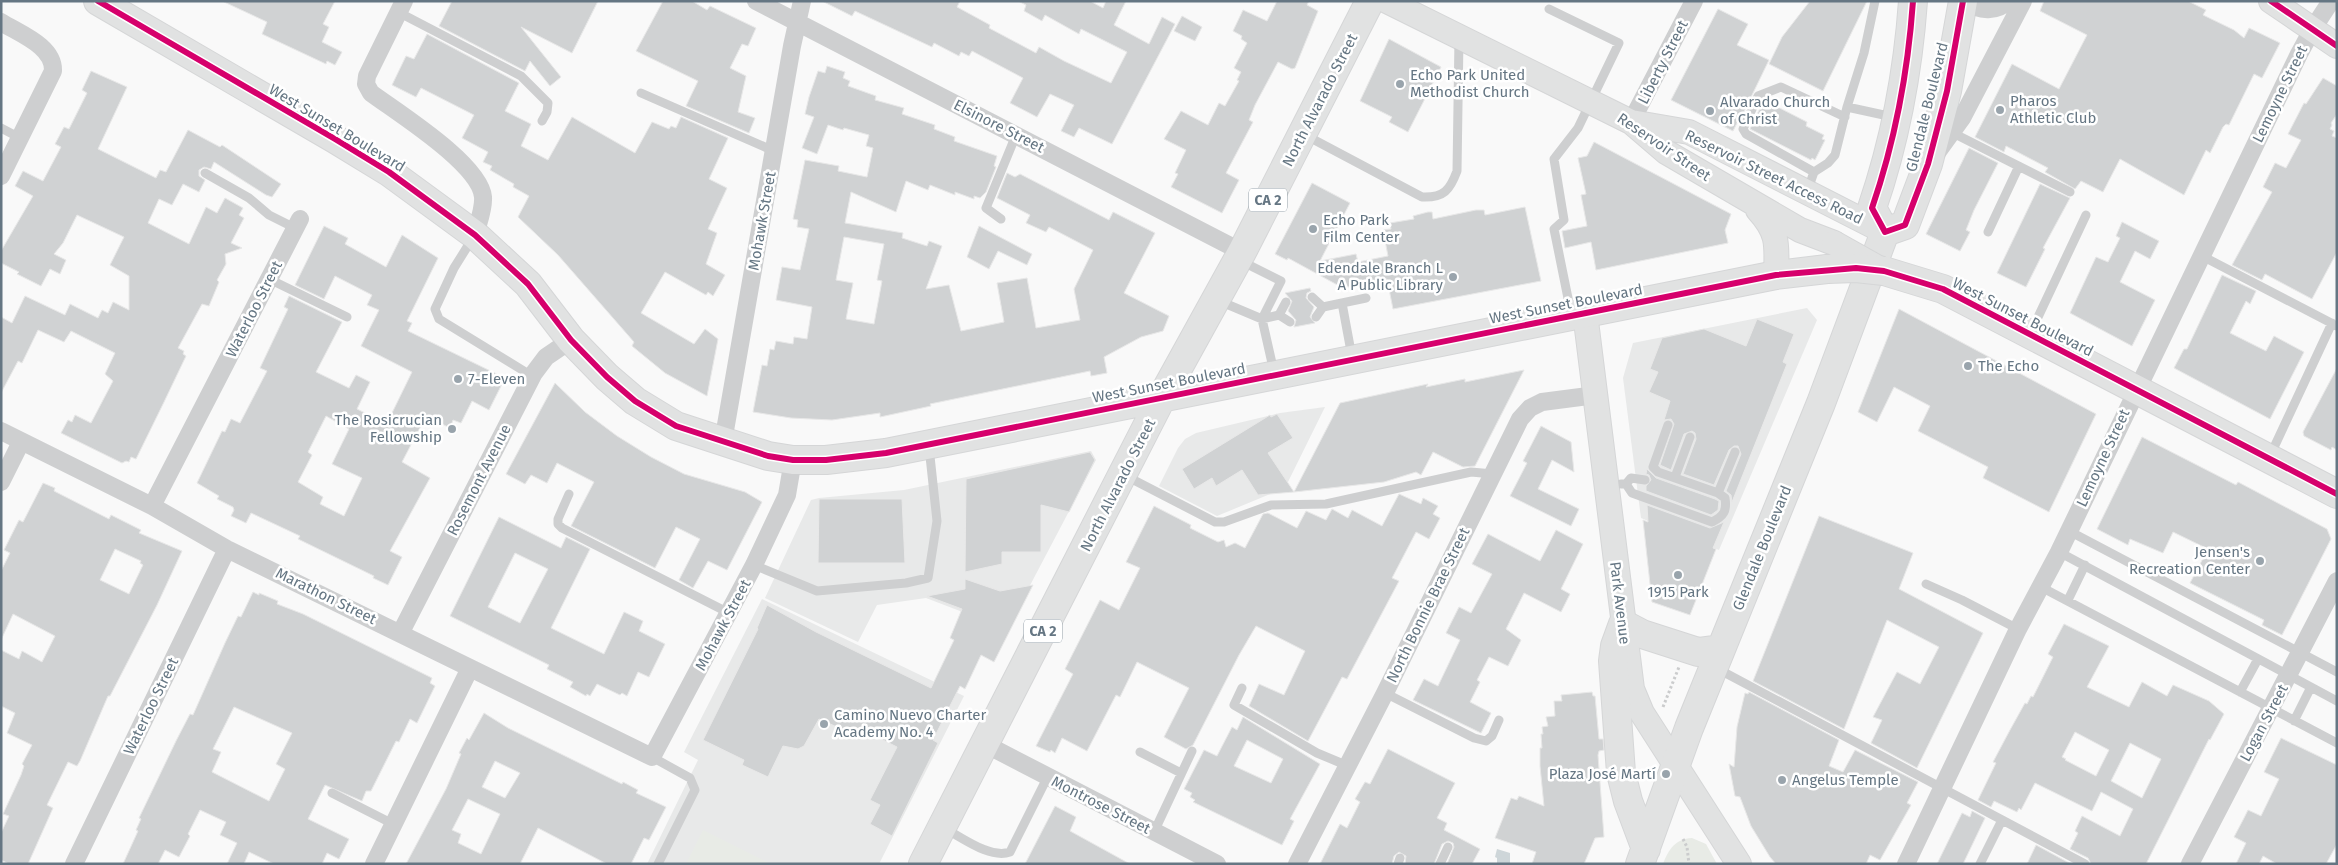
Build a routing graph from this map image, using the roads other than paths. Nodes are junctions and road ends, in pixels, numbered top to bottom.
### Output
1 (98, 1) edge
2 (756, 1) edge
3 (802, 1) edge
4 (1370, 1) edge
5 (1387, 1) edge
6 (1694, 1) edge
7 (1875, 1) edge
8 (1913, 1) edge
9 (1965, 1) edge
10 (2008, 1) edge
11 (2024, 1) edge
12 (2271, 1) edge
13 (2331, 1) edge
14 (401, 7) edge
15 (1549, 9) dead end
16 (1, 22) edge
17 (797, 23) junction
18 (2312, 30) junction
19 (1459, 37) junction
20 (2337, 46) edge
21 (640, 93) dead end
22 (1592, 103) junction
23 (1846, 112) junction
24 (1898, 118) junction
25 (542, 121) dead end
26 (1631, 122) junction
27 (1, 128) edge
28 (1951, 132) junction
29 (1302, 134) junction
30 (1016, 135) junction
31 (20, 138) junction
32 (774, 151) junction
33 (1928, 164) junction
34 (2019, 166) junction
35 (205, 173) dead end
36 (1, 176) edge
37 (1811, 182) junction
38 (2070, 192) dead end
39 (1752, 203) junction
40 (2086, 215) dead end
41 (1001, 220) dead end
42 (298, 224) joint
43 (1885, 232) junction
44 (1988, 232) dead end
45 (475, 235) junction
46 (1240, 256) junction
47 (2202, 256) junction
48 (1896, 274) junction
49 (1776, 275) junction
50 (269, 279) junction
51 (1312, 297) dead end
52 (1366, 298) dead end
53 (1216, 300) junction
54 (1286, 302) dead end
55 (1342, 303) junction
56 (1578, 314) junction
57 (1278, 315) junction
58 (347, 317) dead end
59 (1290, 318) dead end
60 (1262, 319) junction
61 (2334, 324) edge
62 (2030, 334) junction
63 (572, 340) junction
64 (1353, 359) junction
65 (1275, 375) junction
66 (532, 376) junction
67 (2136, 389) junction
68 (1596, 395) junction
69 (1162, 397) junction
70 (1668, 424) dead end
71 (1, 431) edge
72 (1690, 437) dead end
73 (21, 442) junction
74 (722, 442) junction
75 (929, 444) junction
76 (1735, 452) dead end
77 (2269, 458) junction
78 (793, 460) junction
79 (1493, 474) junction
80 (1124, 475) junction
81 (1675, 477) junction
82 (1645, 480) dead end
83 (1, 482) edge
84 (1616, 483) junction
85 (1718, 493) junction
86 (569, 494) dead end
87 (2337, 494) edge
88 (152, 506) junction
89 (2069, 531) junction
90 (227, 549) junction
91 (2059, 552) junction
92 (754, 565) junction
93 (2085, 565) junction
94 (2337, 581) edge
95 (1926, 584) dead end
96 (2041, 587) junction
97 (2068, 600) junction
98 (729, 613) junction
99 (1623, 624) junction
100 (2018, 629) junction
101 (400, 632) junction
102 (2300, 653) junction
103 (1717, 658) junction
104 (2258, 659) junction
105 (470, 668) junction
106 (2337, 672) edge
107 (2289, 676) junction
108 (1242, 688) dead end
109 (2312, 688) junction
110 (2240, 692) junction
111 (1385, 693) junction
112 (2337, 701) edge
113 (2272, 710) junction
114 (1499, 720) dead end
115 (2294, 721) junction
116 (2337, 743) edge
117 (985, 744) junction
118 (1192, 751) dead end
119 (1140, 752) dead end
120 (652, 757) junction
121 (1348, 766) junction
122 (1676, 766) junction
123 (1181, 773) junction
124 (1047, 778) junction
125 (1943, 788) junction
126 (332, 793) dead end
127 (2002, 820) junction
128 (393, 824) junction
129 (942, 827) junction
130 (1154, 832) junction
131 (1448, 847) dead end
132 (1643, 856) edge
133 (74, 864) edge
134 (374, 864) edge
135 (658, 864) edge
136 (924, 864) edge
137 (1217, 864) edge
138 (1297, 864) edge
139 (1440, 864) edge
140 (1739, 864) edge
141 (1906, 864) edge
142 (1980, 864) edge
143 (2084, 864) edge
144 (2190, 864) edge

1 - 45 main road, West Sunset Boulevard
2 - 17 street, Elsinore Street
3 - 17 street, Mohawk Street
4 - 29 main road, North Alvarado Street / CA 2
5 - 19 street, Reservoir Street
6 - 26 street, Liberty Street
7 - 23 lane
8 - 24 main road, Glendale Boulevard
9 - 10 street
9 - 33 main road, Glendale Boulevard
11 - 28 street
12 - 18 street
13 - 18 street, Lemoyne Street
14 - 25 lane
14 - 45 street
15 - 22 lane
16 - 31 street
17 - 30 street, Elsinore Street
17 - 32 street, Mohawk Street
18 - 20 street
18 - 47 street, Lemoyne Street
19 - 22 street, Reservoir Street
19 - 29 lane
21 - 32 lane
22 - 26 street, Reservoir Street
22 - 56 lane
23 - 24 lane
23 - 37 lane
23 - 37 lane
24 - 43 main road, Glendale Boulevard
26 - 37 street, Reservoir Street Access Road
26 - 39 street, Reservoir Street
27 - 31 lane
28 - 33 street
28 - 34 lane
29 - 46 main road, North Alvarado Street / CA 2
30 - 41 lane
30 - 46 street, Elsinore Street
31 - 36 street
32 - 74 street, Mohawk Street
33 - 43 main road, Glendale Boulevard
34 - 38 lane
34 - 44 lane
35 - 42 lane
37 - 43 street, Reservoir Street Access Road
39 - 48 street, Reservoir Street, bridge
39 - 49 street, Reservoir Street
40 - 62 lane
42 - 50 street, Waterloo Street
43 - 103 main road, Glendale Boulevard
45 - 63 main road, West Sunset Boulevard
45 - 66 lane
46 - 53 main road, North Alvarado Street / CA 2
46 - 60 lane
47 - 61 lane
47 - 67 street, Lemoyne Street
48 - 49 main road, West Sunset Boulevard, bridge
48 - 62 main road, West Sunset Boulevard
49 - 56 main road, West Sunset Boulevard
50 - 58 lane
50 - 88 street, Waterloo Street
51 - 55 lane
52 - 55 lane
53 - 60 lane
53 - 69 main road, North Alvarado Street / CA 2
54 - 57 lane
55 - 64 lane
56 - 64 main road, West Sunset Boulevard
56 - 68 street, Park Avenue
57 - 59 lane
57 - 60 lane
60 - 65 lane
61 - 77 lane
62 - 67 main road, West Sunset Boulevard
63 - 66 street, Rosemont Avenue
63 - 74 main road, West Sunset Boulevard
64 - 65 main road, West Sunset Boulevard
65 - 69 main road, West Sunset Boulevard
66 - 101 street, Rosemont Avenue
67 - 77 main road, West Sunset Boulevard
67 - 89 street, Lemoyne Street
68 - 79 street, North Bonnie Brae Street
68 - 84 street, Park Avenue
69 - 75 main road, West Sunset Boulevard
69 - 80 main road, North Alvarado Street / CA 2
70 - 81 lane
71 - 73 street, Marathon Street
72 - 81 lane
73 - 83 street
73 - 88 street, Marathon Street
74 - 78 main road, West Sunset Boulevard
75 - 78 main road, West Sunset Boulevard
75 - 92 lane
76 - 85 lane
77 - 87 main road, West Sunset Boulevard
78 - 92 street, Mohawk Street
79 - 80 lane
79 - 111 street, North Bonnie Brae Street
80 - 117 main road, North Alvarado Street / CA 2
81 - 85 lane
82 - 84 lane
84 - 85 lane
84 - 99 street, Park Avenue
86 - 98 lane
88 - 90 street, Marathon Street
89 - 91 street, Lemoyne Street
89 - 102 lane
90 - 101 street, Marathon Street
90 - 133 street, Waterloo Street
91 - 93 lane
91 - 96 street, Lemoyne Street
92 - 98 street, Mohawk Street
93 - 97 lane
93 - 104 lane
94 - 102 street, Logan Street
95 - 100 lane
96 - 97 lane
96 - 100 street, Lemoyne Street
97 - 110 lane
98 - 120 street, Mohawk Street
99 - 103 main road
99 - 122 street, Park Avenue
99 - 132 main road
100 - 125 street, Lemoyne Street
101 - 105 street, Marathon Street
102 - 106 lane
102 - 107 street, Logan Street
103 - 122 main road, Glendale Boulevard
103 - 125 lane
104 - 107 lane
104 - 110 lane
105 - 120 street, Marathon Street
105 - 128 street
107 - 109 lane
107 - 113 street, Logan Street
108 - 121 lane
109 - 112 lane
109 - 115 lane
110 - 113 lane
111 - 114 lane
111 - 121 street, North Bonnie Brae Street
113 - 115 lane
113 - 144 street, Logan Street
115 - 116 lane
117 - 124 street, Montrose Street
117 - 129 main road, North Alvarado Street / CA 2
118 - 123 lane
119 - 123 lane
120 - 135 lane
121 - 138 street, North Bonnie Brae Street
122 - 132 main road, Glendale Boulevard
122 - 140 street, Park Avenue
123 - 130 lane
124 - 129 lane
124 - 130 street, Montrose Street
125 - 127 lane
125 - 141 street, Lemoyne Street
126 - 128 lane
127 - 142 lane
127 - 143 lane
128 - 134 street
129 - 136 main road, North Alvarado Street / CA 2
130 - 137 street, Montrose Street
131 - 139 lane

